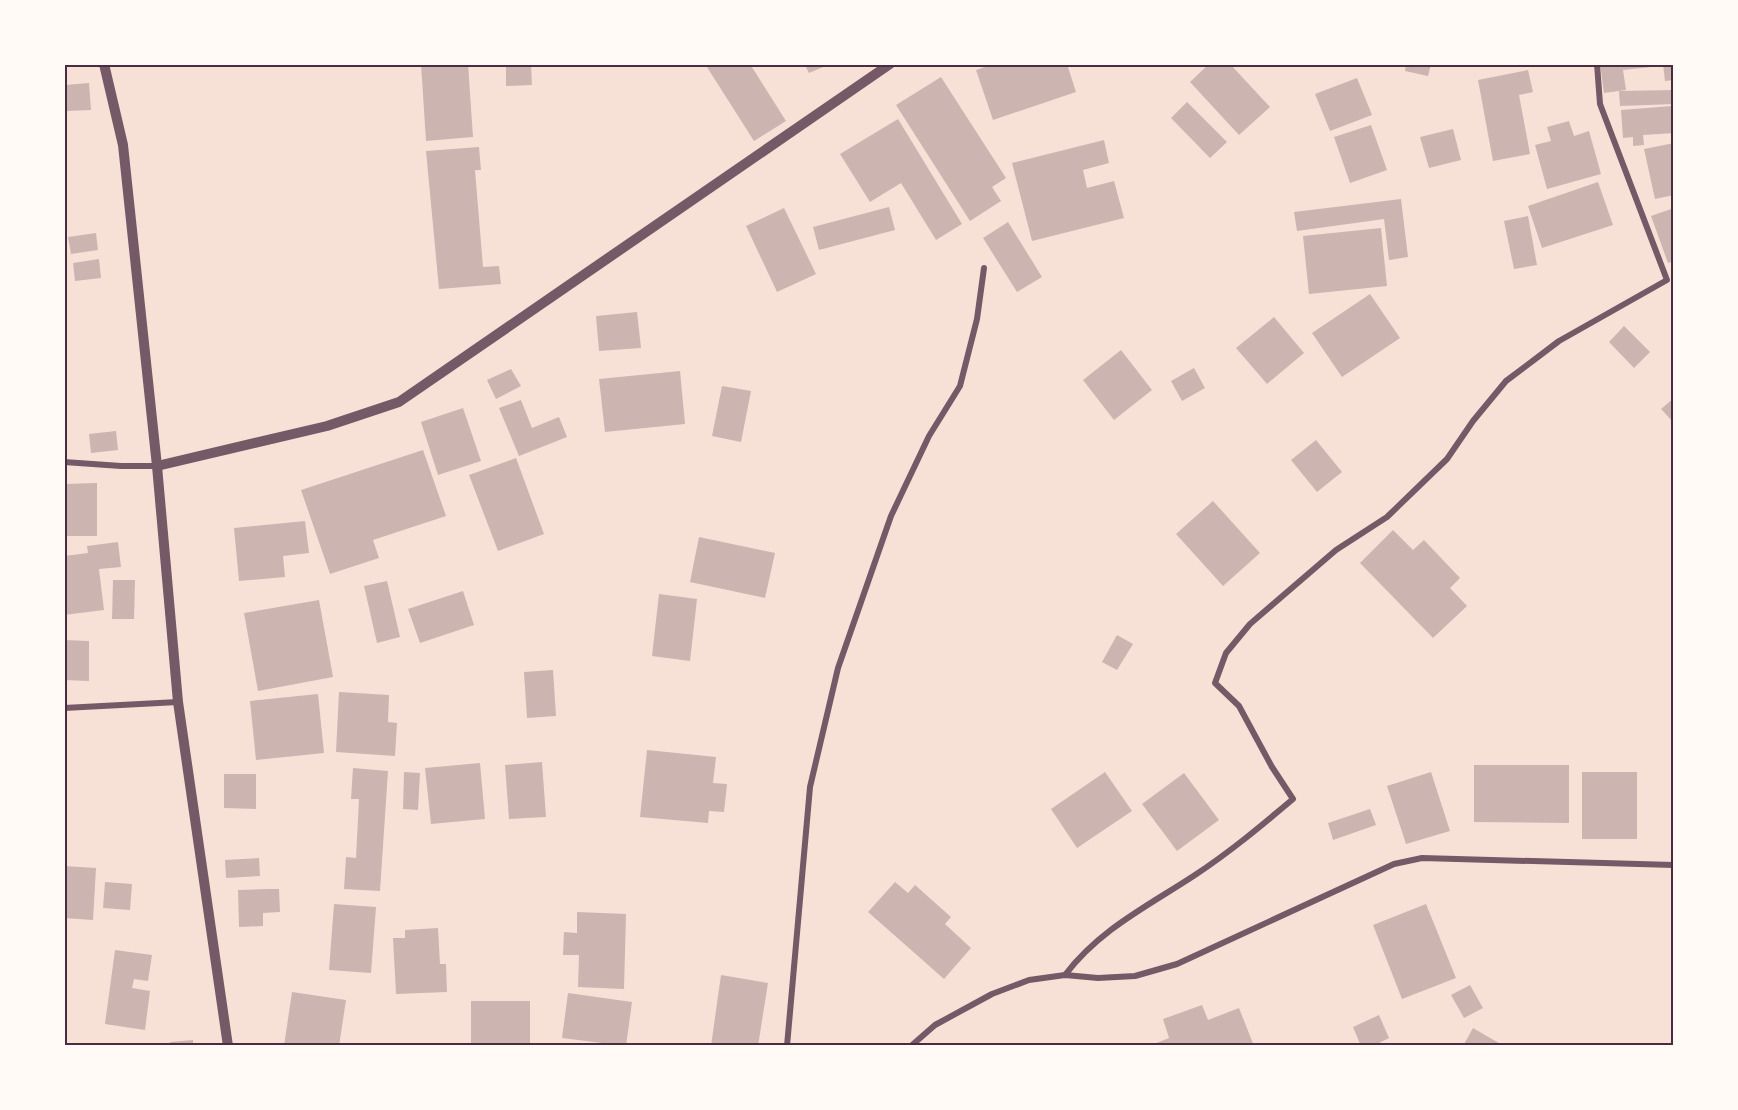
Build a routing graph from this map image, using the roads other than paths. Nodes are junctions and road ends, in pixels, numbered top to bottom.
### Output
1 (104, 64) edge
2 (890, 64) edge
3 (1597, 64) edge
4 (984, 268) dead end
5 (64, 462) edge
6 (157, 466) junction
7 (178, 702) junction
8 (64, 708) edge
9 (1674, 865) edge
10 (1065, 975) junction
11 (228, 1046) edge
12 (787, 1046) edge
13 (911, 1046) edge

1 - 6 street
2 - 6 street
3 - 10 street
4 - 12 street
5 - 6 street
6 - 7 street
7 - 8 street
7 - 11 street
9 - 10 street
10 - 13 street

